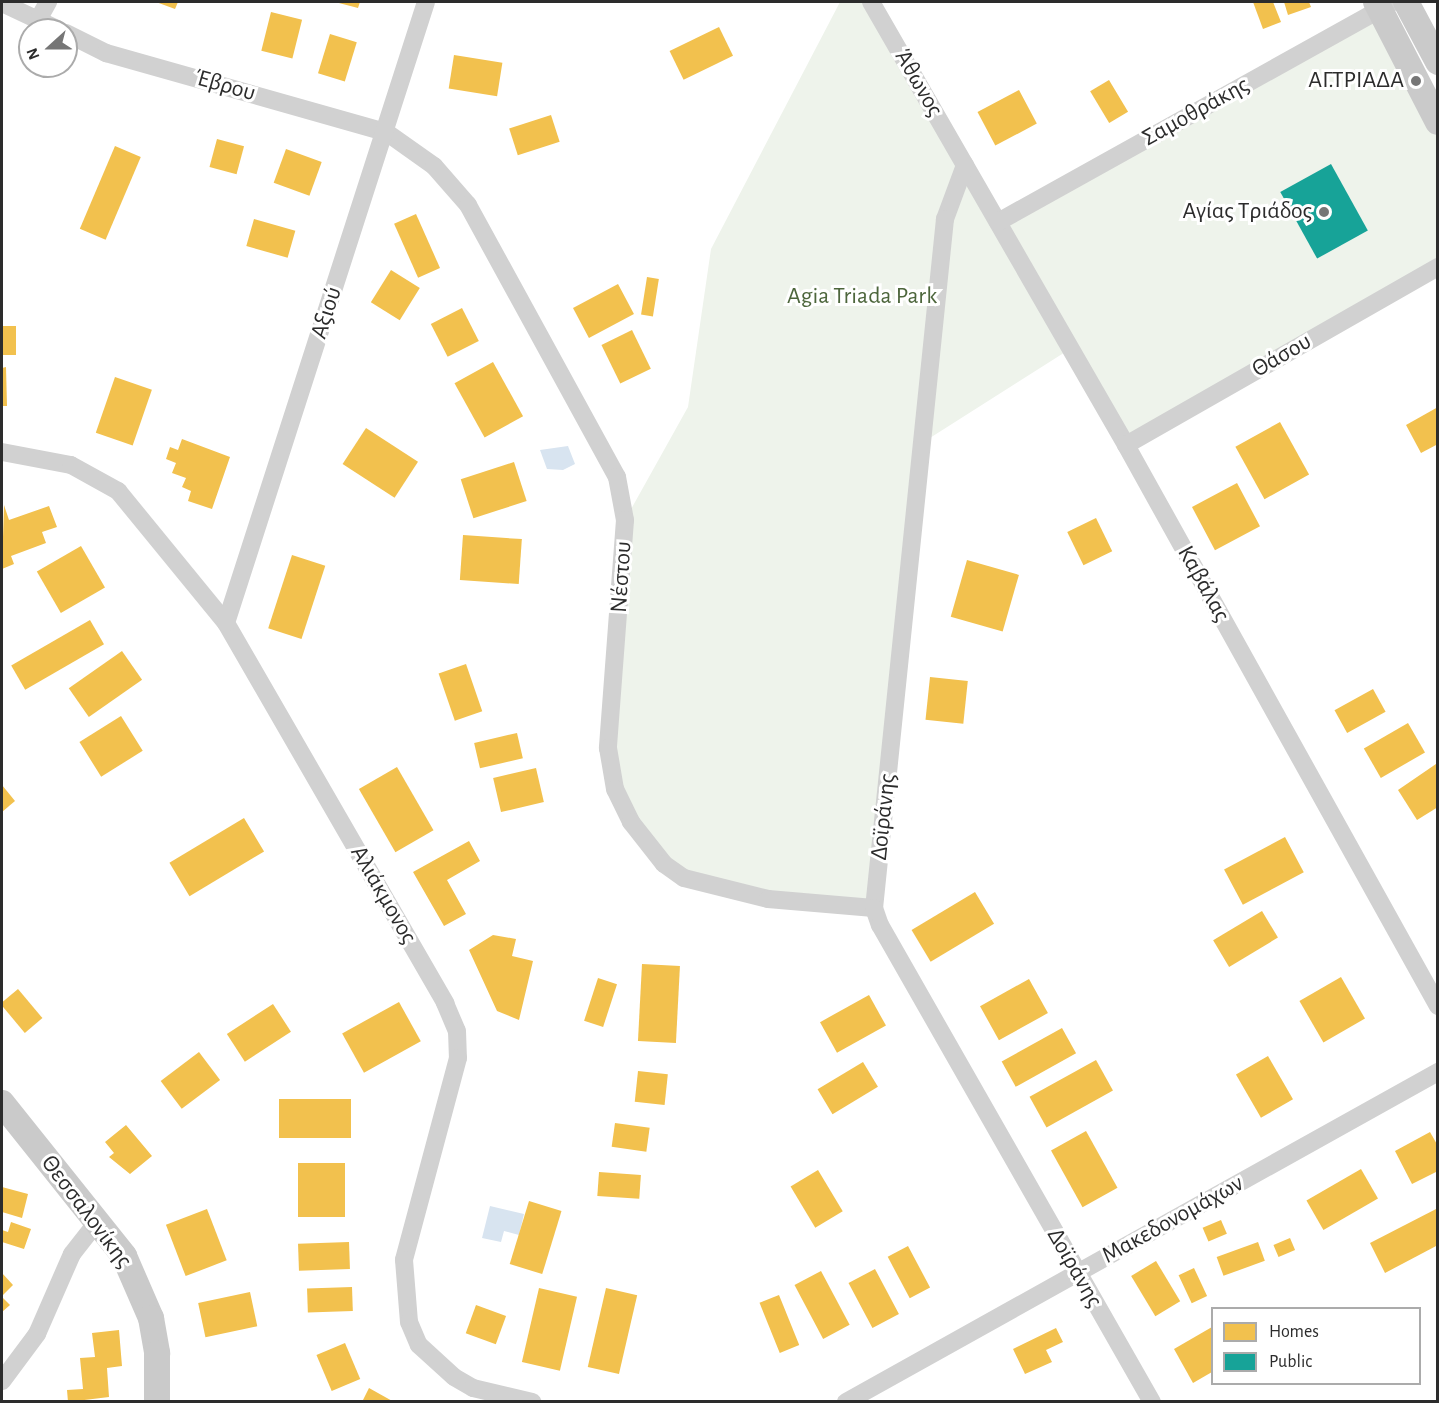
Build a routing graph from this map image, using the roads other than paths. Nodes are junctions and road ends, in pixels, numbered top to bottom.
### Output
1 (48, 2) edge
2 (426, 2) edge
3 (871, 2) edge
4 (1406, 2) edge
5 (2, 3) edge
6 (1383, 4) edge
7 (34, 18) edge
8 (39, 18) edge
9 (78, 39) edge
10 (1437, 62) edge
11 (1434, 110) edge
12 (386, 132) junction
13 (965, 165) junction
14 (998, 222) junction
15 (1437, 267) edge
16 (1126, 445) junction
17 (2, 452) edge
18 (226, 623) junction
19 (874, 908) junction
20 (1437, 1006) edge
21 (1437, 1072) edge
22 (2, 1103) edge
23 (97, 1222) junction
24 (1077, 1274) junction
25 (2, 1380) edge
26 (469, 1395) edge
27 (157, 1401) edge
28 (532, 1401) edge
29 (846, 1401) edge
30 (1152, 1401) edge

1 - 8 street
2 - 12 street, Αξιού
3 - 13 street, Άθωνος
4 - 10 street
5 - 7 street
6 - 11 street
6 - 14 street, Σαμοθράκης
9 - 12 street, Έβρου
12 - 18 street, Αξιού
12 - 19 street, Νέστου
13 - 14 street, Καβάλας
13 - 19 street, Δοϊράνης
14 - 16 street, Καβάλας
15 - 16 street, Θάσου
16 - 20 street, Καβάλας
17 - 18 street, Αλιάκμονος
18 - 26 street, Αλιάκμονος
19 - 24 street, Δοϊράνης
21 - 24 street, Μακεδονομάχων
22 - 23 street, Θεσσαλονίκης
23 - 25 street
23 - 27 street, Θεσσαλονίκης
24 - 29 street, Μακεδονομάχων
24 - 30 street, Δοϊράνης
26 - 28 street, Αλιάκμονος

